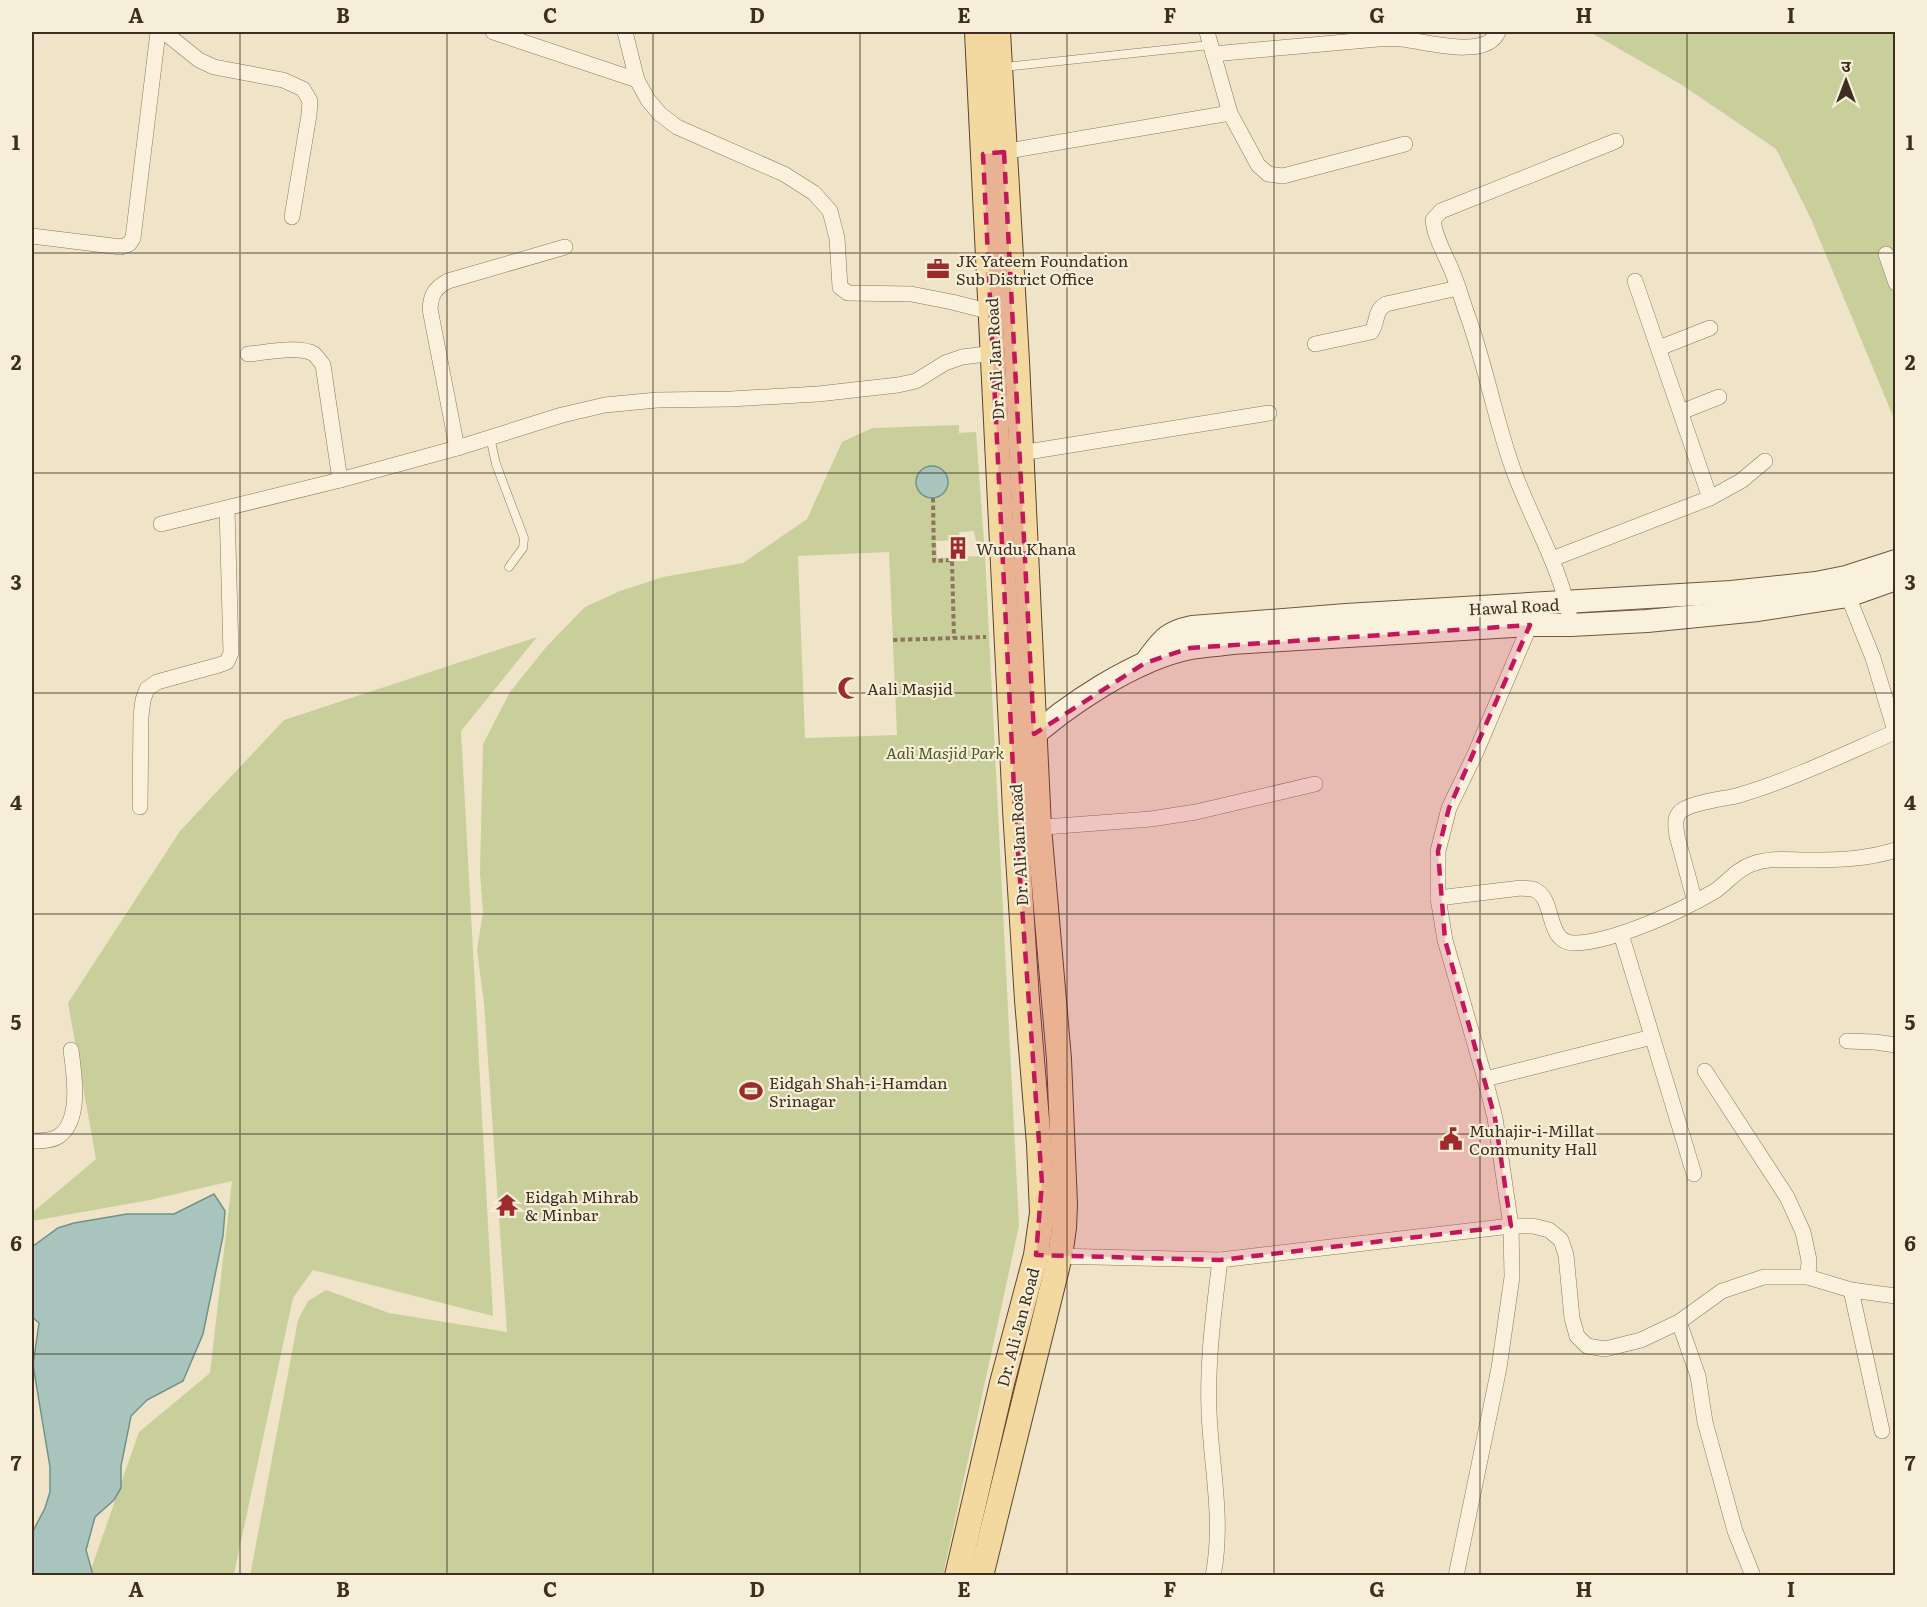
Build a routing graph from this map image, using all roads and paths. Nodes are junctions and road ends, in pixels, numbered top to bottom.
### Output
1 (158, 32) edge
2 (164, 32) edge
3 (493, 32) edge
4 (625, 32) edge
5 (977, 32) edge
6 (998, 32) edge
7 (1498, 32) edge
8 (1210, 44) edge
9 (1000, 67) junction
10 (637, 80) junction
11 (1230, 113) junction
12 (1616, 141) dead end
13 (1405, 144) dead end
14 (993, 153) junction
15 (292, 217) dead end
16 (32, 236) edge
17 (565, 247) dead end
18 (1886, 254) dead end
19 (1635, 281) dead end
20 (1896, 283) edge
21 (1458, 288) junction
22 (991, 312) junction
23 (1710, 328) dead end
24 (1316, 344) dead end
25 (1659, 348) junction
26 (994, 353) junction
27 (248, 354) dead end
28 (1719, 397) dead end
29 (1681, 412) junction
30 (1269, 413) dead end
31 (490, 437) junction
32 (457, 448) junction
33 (1021, 453) junction
34 (1765, 461) dead end
35 (340, 480) junction
36 (933, 498) dead end
37 (1710, 498) junction
38 (226, 508) junction
39 (161, 524) dead end
40 (1552, 559) junction
41 (1896, 561) edge
42 (509, 567) dead end
43 (1015, 577) junction
44 (1896, 579) edge
45 (1848, 596) junction
46 (1568, 603) junction
47 (1530, 625) junction
48 (1571, 625) junction
49 (1007, 636) junction
50 (954, 638) junction
51 (893, 640) dead end
52 (1145, 663) junction
53 (1895, 733) edge
54 (1034, 734) junction
55 (1012, 754) junction
56 (1315, 784) dead end
57 (140, 807) dead end
58 (1028, 828) junction
59 (1896, 850) edge
60 (1438, 898) junction
61 (1695, 902) junction
62 (1621, 934) junction
63 (1652, 1037) junction
64 (1847, 1041) dead end
65 (1896, 1046) edge
66 (71, 1050) dead end
67 (1705, 1071) dead end
68 (1485, 1079) junction
69 (32, 1141) edge
70 (1694, 1174) dead end
71 (1511, 1226) junction
72 (1036, 1255) junction
73 (1060, 1256) junction
74 (1220, 1260) junction
75 (1808, 1277) junction
76 (1851, 1290) junction
77 (1896, 1296) edge
78 (1679, 1322) junction
79 (1882, 1431) dead end
80 (957, 1575) edge
81 (981, 1575) edge
82 (1213, 1575) edge
83 (1456, 1575) edge
84 (1753, 1575) edge

1 - 16 street
2 - 15 street
3 - 10 street
4 - 10 street
5 - 14 main road, Dr. Ali Jan Road
6 - 9 main road, Dr. Ali Jan Road
7 - 8 street
8 - 9 lane
8 - 11 street
9 - 14 main road, Dr. Ali Jan Road
10 - 22 street
11 - 13 street
11 - 14 street
12 - 21 street
14 - 22 main road, Dr. Ali Jan Road
14 - 33 main road, Dr. Ali Jan Road
17 - 32 street
18 - 20 street
19 - 25 street
21 - 24 street
21 - 40 street
22 - 26 main road, Dr. Ali Jan Road
23 - 25 street
25 - 29 street
26 - 31 street
26 - 43 main road, Dr. Ali Jan Road
27 - 35 street
28 - 29 street
29 - 37 street
30 - 33 street
31 - 32 street
31 - 42 lane
32 - 35 street
33 - 43 main road, Dr. Ali Jan Road
34 - 37 street
35 - 38 street
36 - 50 path
37 - 40 street
38 - 39 street
38 - 57 street
40 - 46 street
41 - 46 main road, Hawal Road
43 - 49 main road, Dr. Ali Jan Road
43 - 54 main road, Dr. Ali Jan Road
44 - 45 main road, Hawal Road
45 - 48 main road, Hawal Road
45 - 53 street
46 - 48 street
46 - 52 main road, Hawal Road
47 - 48 main road, Hawal Road
47 - 52 main road, Hawal Road
47 - 60 street
49 - 50 path
49 - 55 main road, Dr. Ali Jan Road
50 - 51 path
52 - 54 main road, Hawal Road
53 - 61 street
54 - 55 main road, Hawal Road
54 - 58 main road, Dr. Ali Jan Road
55 - 58 main road, Dr. Ali Jan Road
56 - 58 street
58 - 72 main road, Dr. Ali Jan Road
58 - 73 main road, Dr. Ali Jan Road
59 - 61 street
60 - 62 street
60 - 68 street
61 - 62 street
62 - 63 street
63 - 68 street
63 - 70 street
64 - 65 street
66 - 69 street
67 - 75 street
68 - 71 street
71 - 74 street
71 - 78 street
71 - 83 street
72 - 73 street
72 - 80 main road, Dr. Ali Jan Road
73 - 74 street
73 - 81 main road, Dr. Ali Jan Road
74 - 82 street
75 - 76 street
75 - 78 street
76 - 77 street
76 - 79 street
78 - 84 street

